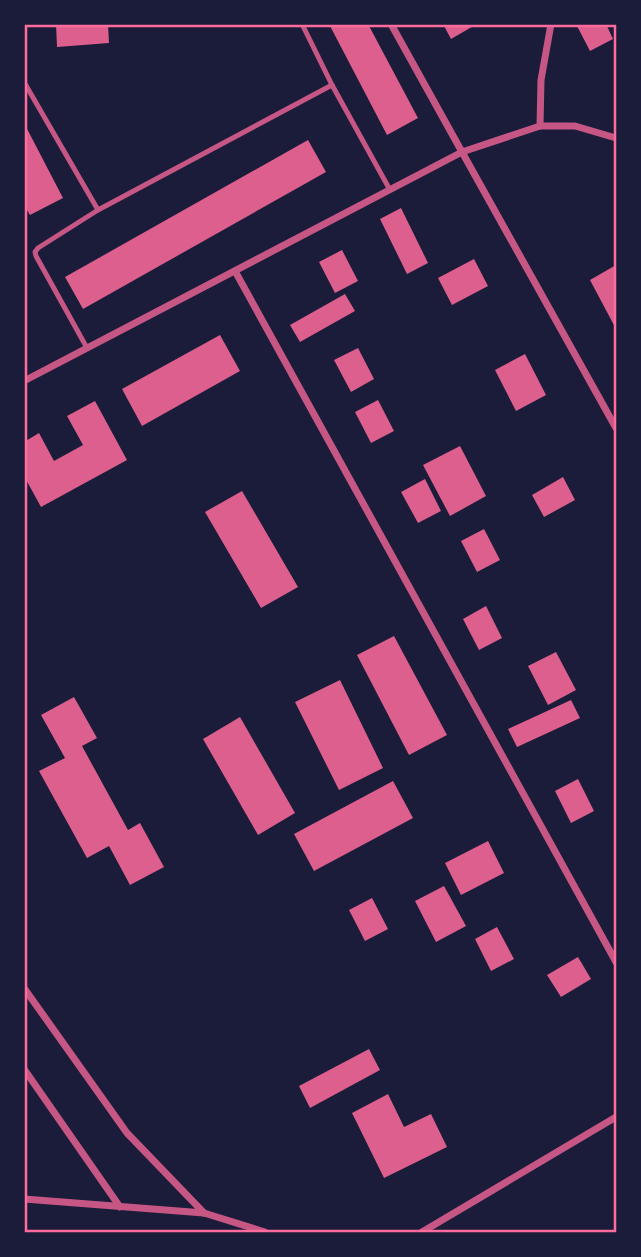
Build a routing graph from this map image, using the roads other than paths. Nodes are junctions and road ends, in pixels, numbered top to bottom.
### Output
1 (302, 24) edge
2 (391, 24) edge
3 (551, 24) edge
4 (24, 82) edge
5 (332, 85) junction
6 (540, 125) junction
7 (617, 138) edge
8 (462, 152) junction
9 (390, 190) junction
10 (98, 211) junction
11 (235, 271) junction
12 (87, 348) junction
13 (24, 381) edge
14 (617, 428) edge
15 (617, 962) edge
16 (24, 988) edge
17 (24, 1069) edge
18 (617, 1117) edge
19 (24, 1199) edge
20 (120, 1207) junction
21 (204, 1213) junction
22 (265, 1233) edge
23 (422, 1233) edge

1 - 5 lane
2 - 8 street
3 - 6 street
4 - 10 lane
5 - 9 lane
5 - 10 lane
6 - 7 street
6 - 8 street
8 - 9 street
8 - 14 street
9 - 11 street
10 - 12 lane
11 - 12 street
11 - 15 street
12 - 13 street
16 - 21 street
17 - 20 street
18 - 23 street
19 - 20 street
20 - 21 street
21 - 22 street

